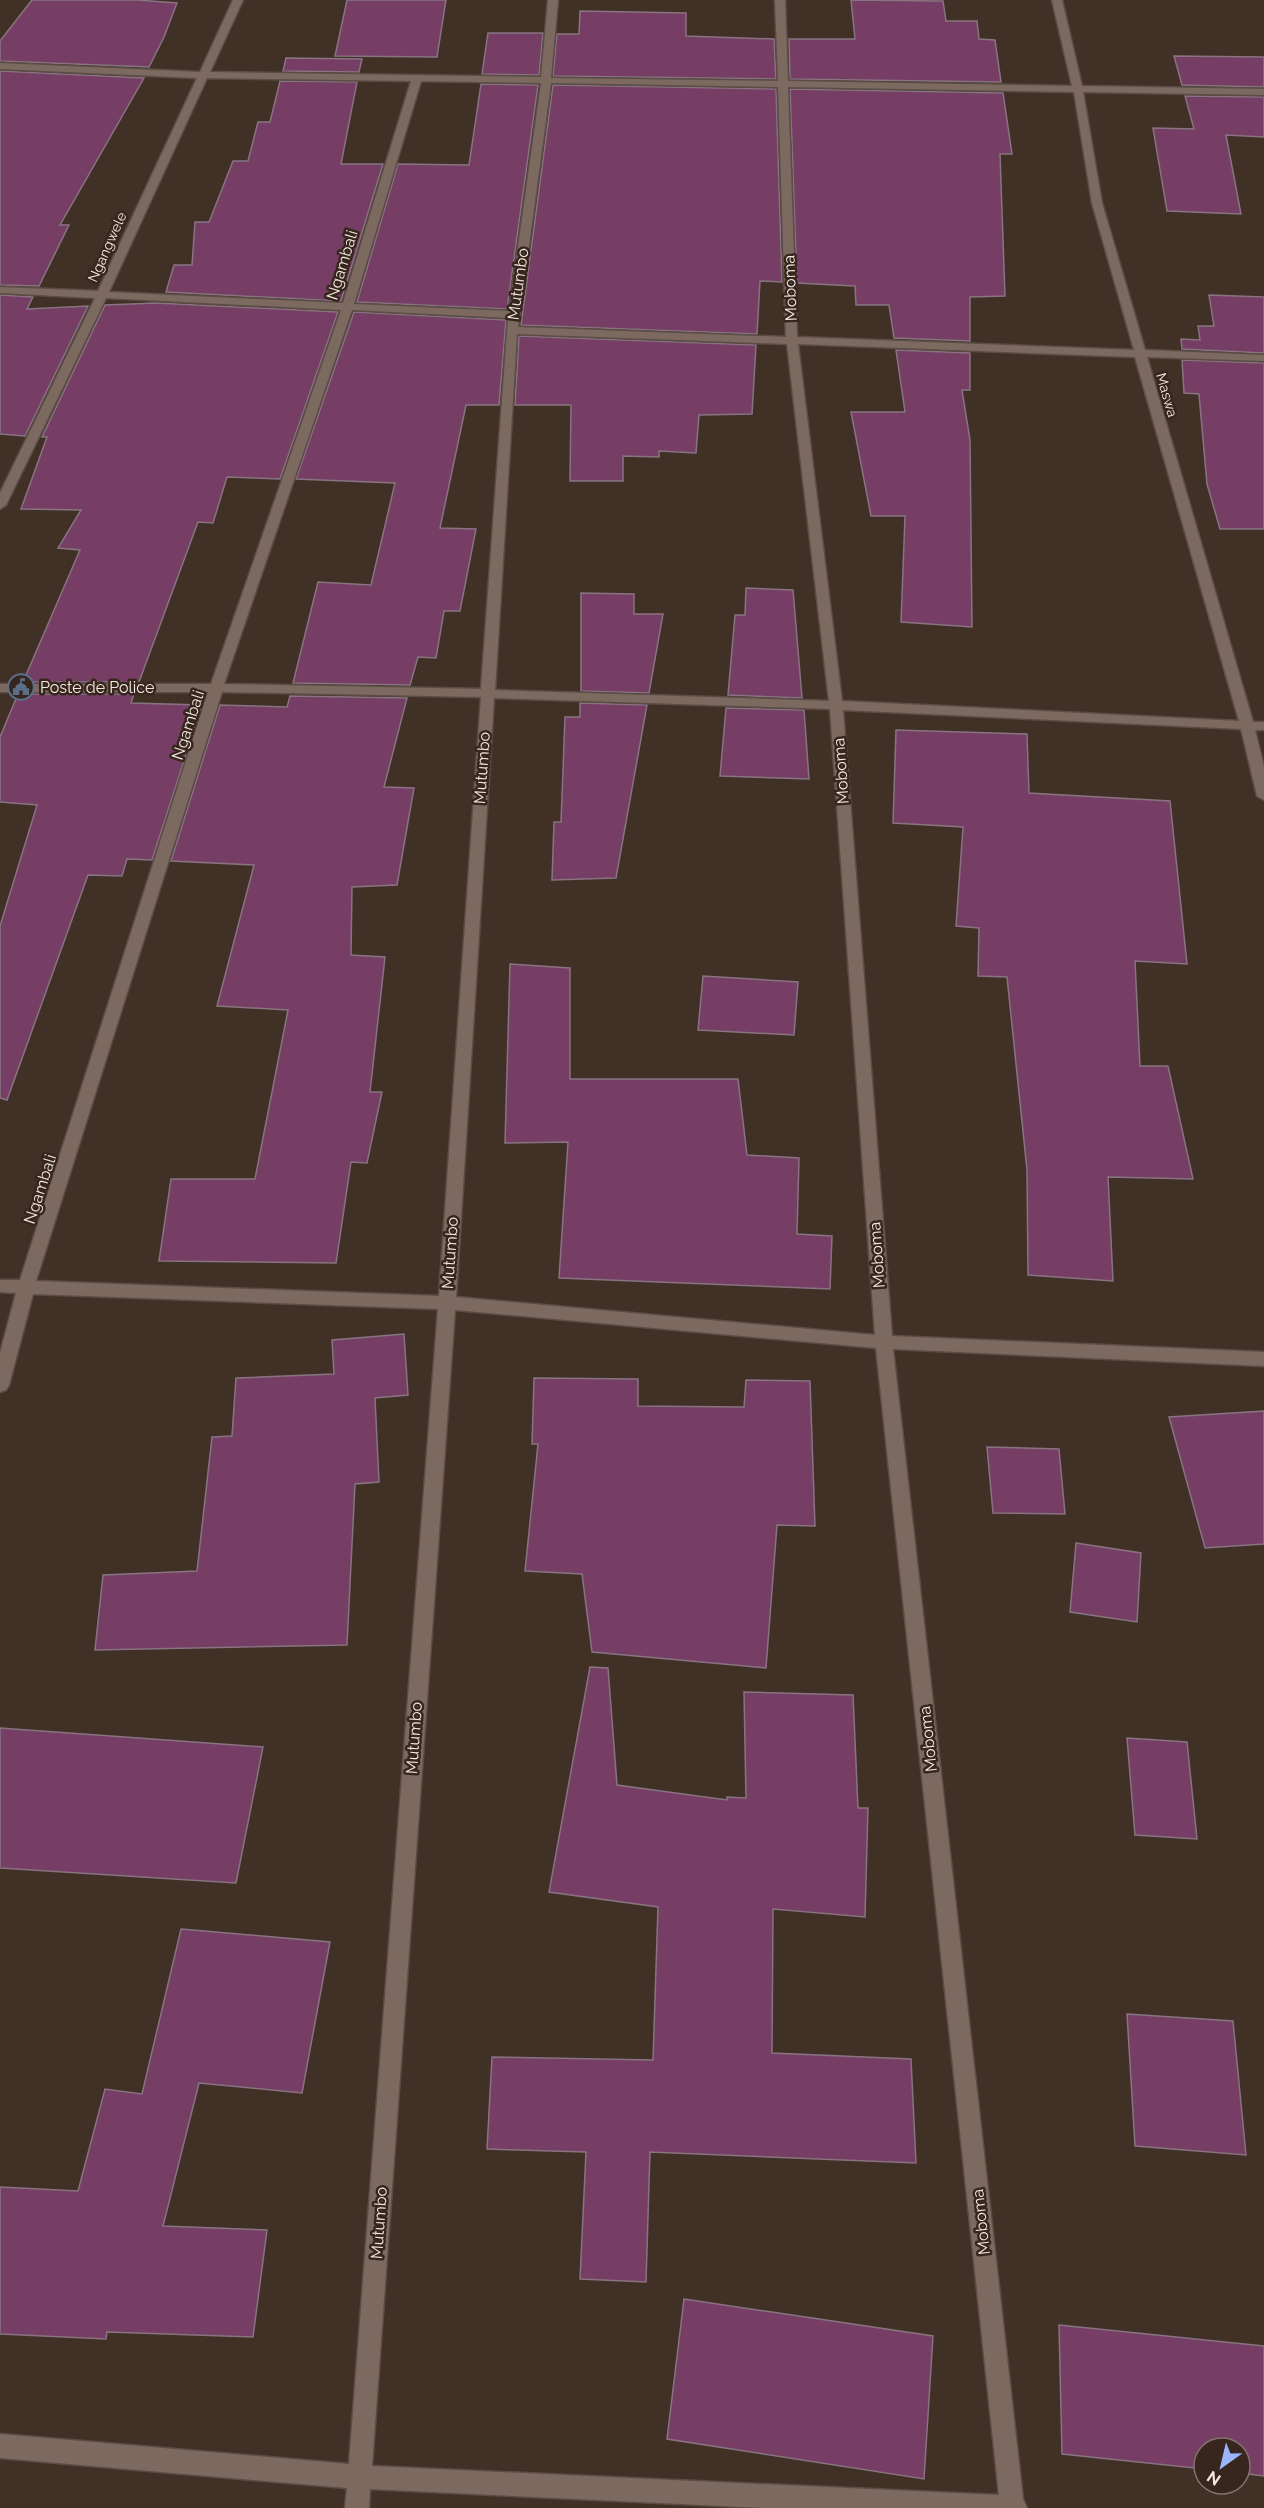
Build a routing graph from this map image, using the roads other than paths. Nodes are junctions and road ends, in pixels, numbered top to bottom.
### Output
1 (238, 0) edge
2 (552, 0) edge
3 (780, 0) edge
4 (1057, 0) edge
5 (0, 66) edge
6 (204, 75) junction
7 (417, 79) junction
8 (546, 81) junction
9 (782, 84) junction
10 (1078, 89) junction
11 (1264, 92) edge
12 (0, 290) edge
13 (102, 295) junction
14 (347, 308) junction
15 (513, 322) junction
16 (792, 341) junction
17 (1139, 352) junction
18 (1264, 358) edge
19 (0, 505) edge
20 (217, 686) junction
21 (0, 688) edge
22 (487, 693) junction
23 (836, 705) junction
24 (1248, 725) junction
25 (1264, 726) edge
26 (1264, 796) edge
27 (0, 1286) edge
28 (27, 1287) junction
29 (447, 1303) junction
30 (884, 1342) junction
31 (1264, 1359) edge
32 (0, 1385) edge
33 (0, 2446) edge
34 (360, 2477) junction
35 (357, 2508) edge
36 (1013, 2508) edge

1 - 6 street, Ngangwele
2 - 8 street, Mutumbo
3 - 9 street, Moboma
4 - 10 street, Maswa
5 - 6 street
6 - 7 street
6 - 13 street, Ngangwele
7 - 8 street
7 - 14 street, Ngambali
8 - 9 street
8 - 15 street, Mutumbo
9 - 10 street
9 - 16 street, Moboma
10 - 11 street
10 - 17 street, Maswa
12 - 13 street
13 - 14 street
13 - 19 street, Ngangwele
14 - 15 street
14 - 20 street, Ngambali
15 - 16 street
15 - 22 street, Mutumbo
16 - 17 street
16 - 23 street, Moboma
17 - 18 street
17 - 24 street, Maswa
20 - 21 street
20 - 22 street
20 - 28 street, Ngambali
22 - 23 street
22 - 29 street, Mutumbo
23 - 24 street
23 - 30 street, Moboma
24 - 25 street
24 - 26 street, Maswa
27 - 28 street
28 - 29 street
28 - 32 street, Ngambali
29 - 30 street
29 - 34 street, Mutumbo
30 - 31 street
30 - 36 street, Moboma
33 - 34 street
34 - 35 street, Mutumbo
34 - 36 street

